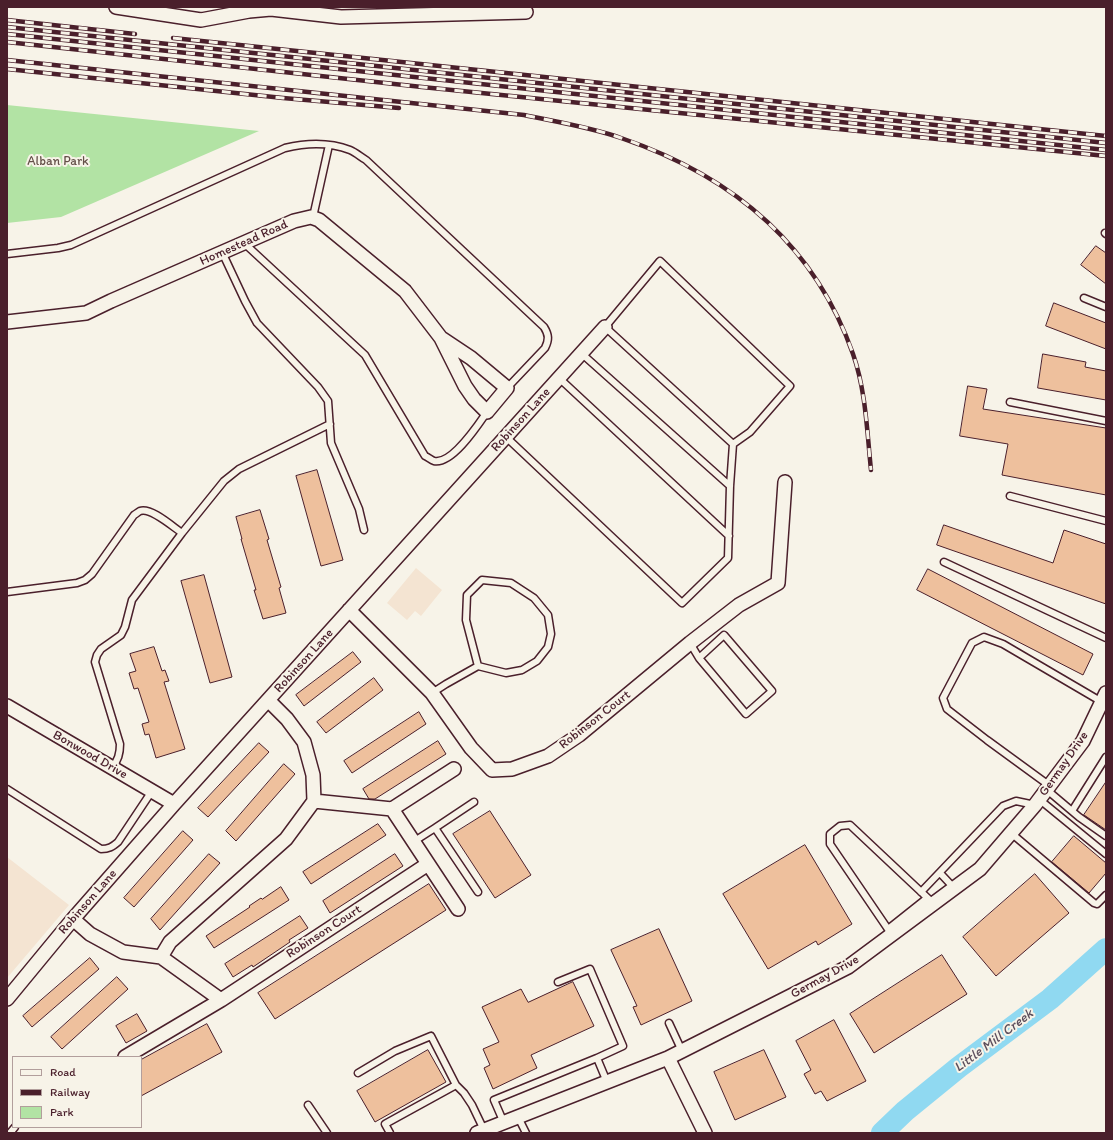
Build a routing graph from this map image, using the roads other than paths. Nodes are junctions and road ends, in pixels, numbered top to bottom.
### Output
1 (116, 7) edge
2 (526, 12) dead end
3 (329, 145) junction
4 (313, 218) junction
5 (244, 243) junction
6 (222, 252) junction
7 (7, 254) edge
8 (1084, 298) dead end
9 (1106, 307) edge
10 (7, 322) edge
11 (604, 327) junction
12 (441, 338) junction
13 (581, 353) junction
14 (559, 378) junction
15 (507, 388) junction
16 (1010, 402) dead end
17 (486, 412) junction
18 (1106, 421) edge
19 (330, 424) junction
20 (506, 437) junction
21 (733, 444) junction
22 (785, 482) dead end
23 (730, 486) junction
24 (1010, 496) dead end
25 (1106, 521) edge
26 (364, 530) dead end
27 (182, 533) junction
28 (729, 536) junction
29 (944, 562) dead end
30 (7, 592) edge
31 (349, 610) junction
32 (1106, 638) edge
33 (690, 643) junction
34 (699, 658) junction
35 (478, 666) junction
36 (432, 693) junction
37 (268, 700) junction
38 (1105, 700) edge
39 (7, 706) edge
40 (1106, 757) edge
41 (112, 768) junction
42 (454, 769) dead end
43 (7, 789) edge
44 (152, 791) junction
45 (1043, 795) junction
46 (314, 801) junction
47 (474, 802) dead end
48 (174, 804) junction
49 (392, 809) junction
50 (1072, 811) junction
51 (435, 828) junction
52 (1011, 834) junction
53 (1106, 836) edge
54 (413, 842) junction
55 (1106, 854) edge
56 (428, 864) junction
57 (940, 872) junction
58 (954, 888) junction
59 (478, 892) dead end
60 (921, 892) junction
61 (1106, 895) edge
62 (930, 901) junction
63 (458, 909) dead end
64 (73, 918) junction
65 (890, 932) junction
66 (161, 957) junction
67 (558, 982) dead end
68 (7, 999) edge
69 (220, 1000) junction
70 (669, 1023) dead end
71 (682, 1051) junction
72 (128, 1056) edge
73 (597, 1058) junction
74 (668, 1058) junction
75 (358, 1073) dead end
76 (607, 1082) junction
77 (456, 1086) junction
78 (308, 1105) dead end
79 (518, 1117) junction
80 (504, 1123) junction
81 (480, 1132) edge
82 (327, 1133) edge
83 (390, 1133) edge
84 (526, 1133) edge
85 (705, 1133) edge

1 - 2 street
3 - 4 lane
3 - 7 lane
3 - 15 lane
4 - 5 street, Homestead Road
4 - 12 street
5 - 6 street, Homestead Road
5 - 17 lane
6 - 10 street, Homestead Road
6 - 19 lane
8 - 9 lane
11 - 13 street, Robinson Lane
11 - 21 lane
11 - 21 lane
12 - 15 street
12 - 17 street
13 - 14 street, Robinson Lane
13 - 23 lane
14 - 20 street, Robinson Lane
14 - 28 lane
15 - 17 street
16 - 18 lane
19 - 26 lane
19 - 27 lane
20 - 28 lane
20 - 31 street, Robinson Lane
21 - 23 lane
22 - 33 street, Robinson Court
23 - 28 lane
24 - 25 lane
27 - 30 lane
27 - 41 lane
29 - 32 lane
31 - 36 street, Robinson Court
31 - 37 street, Robinson Lane
33 - 34 lane
33 - 36 street, Robinson Court
34 - 34 lane
35 - 35 lane
35 - 36 lane
37 - 46 street
37 - 48 street, Robinson Lane
38 - 45 street, Germay Drive
38 - 45 lane
39 - 41 street, Bonwood Drive
40 - 50 lane
41 - 44 street, Bonwood Drive
42 - 49 street
43 - 44 lane
44 - 48 street, Bonwood Drive
45 - 50 lane
45 - 52 street, Germay Drive
45 - 55 lane
45 - 57 lane
46 - 49 street
46 - 66 street
47 - 51 lane
48 - 64 street, Robinson Lane
49 - 54 street
50 - 53 lane
51 - 54 lane
51 - 59 lane
52 - 58 street, Germay Drive
52 - 61 lane
54 - 56 street
56 - 63 street
56 - 69 street, Robinson Court
57 - 58 lane
57 - 60 lane
58 - 62 street, Germay Drive
60 - 62 lane
60 - 65 lane
62 - 65 street, Germay Drive
64 - 66 street
64 - 68 street, Robinson Lane
65 - 71 street, Germay Drive
66 - 69 street
67 - 73 lane
69 - 72 street, Robinson Court
70 - 71 lane
71 - 74 street, Germay Drive
73 - 76 lane
73 - 80 lane
74 - 76 street, Germay Drive
74 - 85 street
75 - 77 lane
76 - 79 street, Germay Drive
77 - 81 lane
77 - 83 lane
78 - 82 lane
79 - 80 street, Germay Drive
79 - 84 lane
80 - 81 street, Germay Drive

